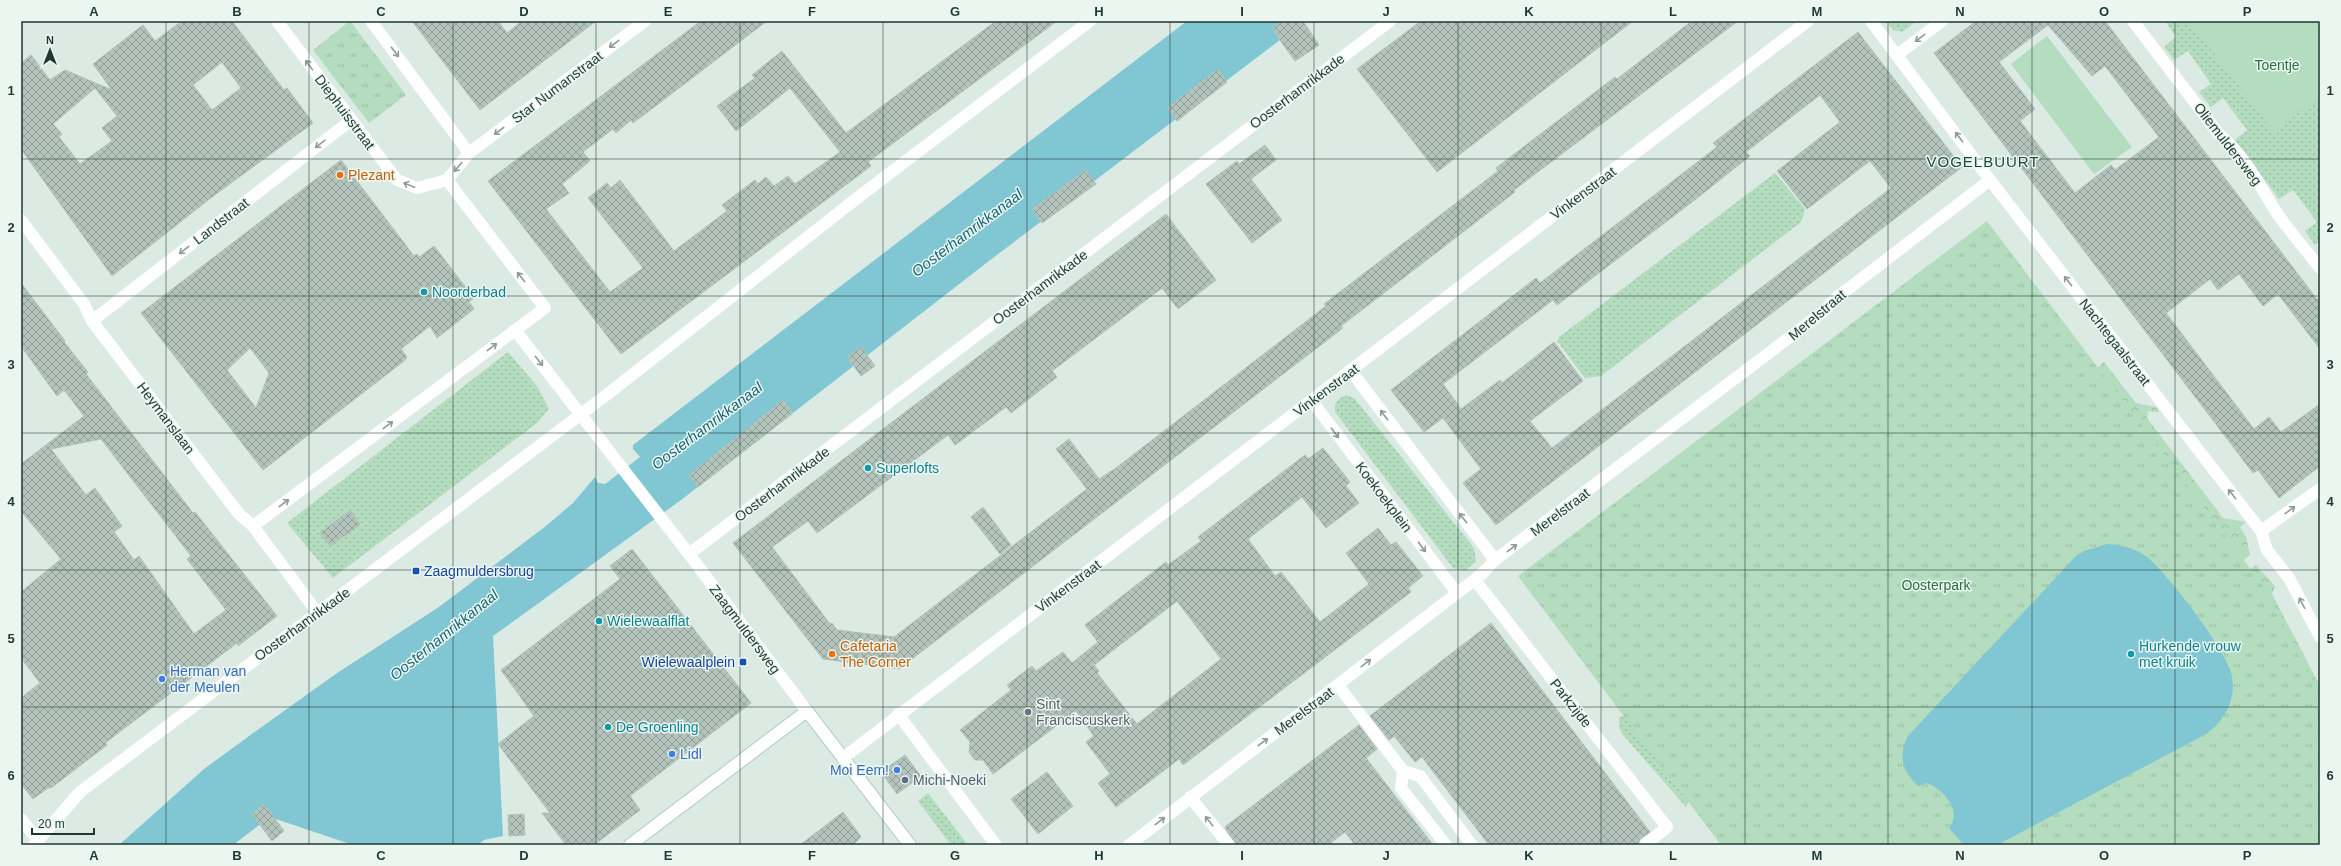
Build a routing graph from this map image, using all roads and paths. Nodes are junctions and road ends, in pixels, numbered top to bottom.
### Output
1 (277, 21) edge
2 (371, 21) edge
3 (645, 21) edge
4 (1090, 21) edge
5 (1390, 21) edge
6 (1808, 21) edge
7 (1871, 21) edge
8 (1942, 21) edge
9 (2133, 21) edge
10 (1897, 55) junction
11 (350, 121) junction
12 (469, 153) junction
13 (447, 180) junction
14 (1990, 180) junction
15 (23, 228) edge
16 (2320, 268) edge
17 (92, 321) junction
18 (515, 330) junction
19 (1351, 371) junction
20 (1312, 401) junction
21 (580, 413) junction
22 (2320, 489) edge
23 (253, 526) junction
24 (2261, 531) junction
25 (689, 554) junction
26 (1495, 560) junction
27 (1475, 580) junction
28 (1457, 593) junction
29 (317, 612) junction
30 (2320, 637) edge
31 (1338, 685) junction
32 (807, 711) junction
33 (898, 714) junction
34 (843, 758) junction
35 (1403, 771) junction
36 (1190, 797) junction
37 (21, 819) edge
38 (37, 843) edge
39 (630, 845) edge
40 (910, 845) edge
41 (996, 845) edge
42 (1129, 845) edge
43 (1229, 845) edge
44 (1446, 845) edge
45 (1472, 845) edge
46 (1645, 845) edge

11 -> 1 street, Diephuisstraat
2 -> 12 street
3 -> 12 street, Star Numanstraat
4 - 21 street, Oosterhamrikkade
5 - 25 street, Oosterhamrikkade
6 - 19 street, Vinkenstraat
7 - 10 street
8 -> 10 street
9 - 16 street, Oliemuldersweg
14 -> 10 street, Nachtegaalstraat
13 -> 11 street, Diephuisstraat
11 -> 17 street, Landstraat
12 -> 13 street
18 -> 13 street
24 -> 14 street, Nachtegaalstraat
26 -> 14 street, Merelstraat
15 - 17 street, Heymanslaan
17 - 23 street, Heymanslaan
18 -> 21 street
23 -> 18 street
19 - 20 street, Vinkenstraat
26 -> 19 street
20 -> 28 street, Koekoekplein
20 - 33 street, Vinkenstraat
21 - 25 street, Zaagmuldersweg
21 - 29 street, Oosterhamrikkade
24 -> 22 street
23 - 29 street, Heymanslaan
30 -> 24 street, Nachtegaalstraat
25 - 32 street, Zaagmuldersweg
26 - 27 street, Merelstraat
27 - 28 street, Merelstraat
27 - 46 street, Parkzijde
31 -> 28 street, Merelstraat
29 - 38 street, Oosterhamrikkade
31 - 35 street
36 -> 31 street, Merelstraat
32 - 34 street, Zaagmuldersweg
32 - 39 street
33 - 34 street, Vinkenstraat
33 - 41 street
34 - 40 street, Zaagmuldersweg
35 - 44 street
35 - 45 street
42 -> 36 street, Merelstraat
43 -> 36 street
37 - 38 street

